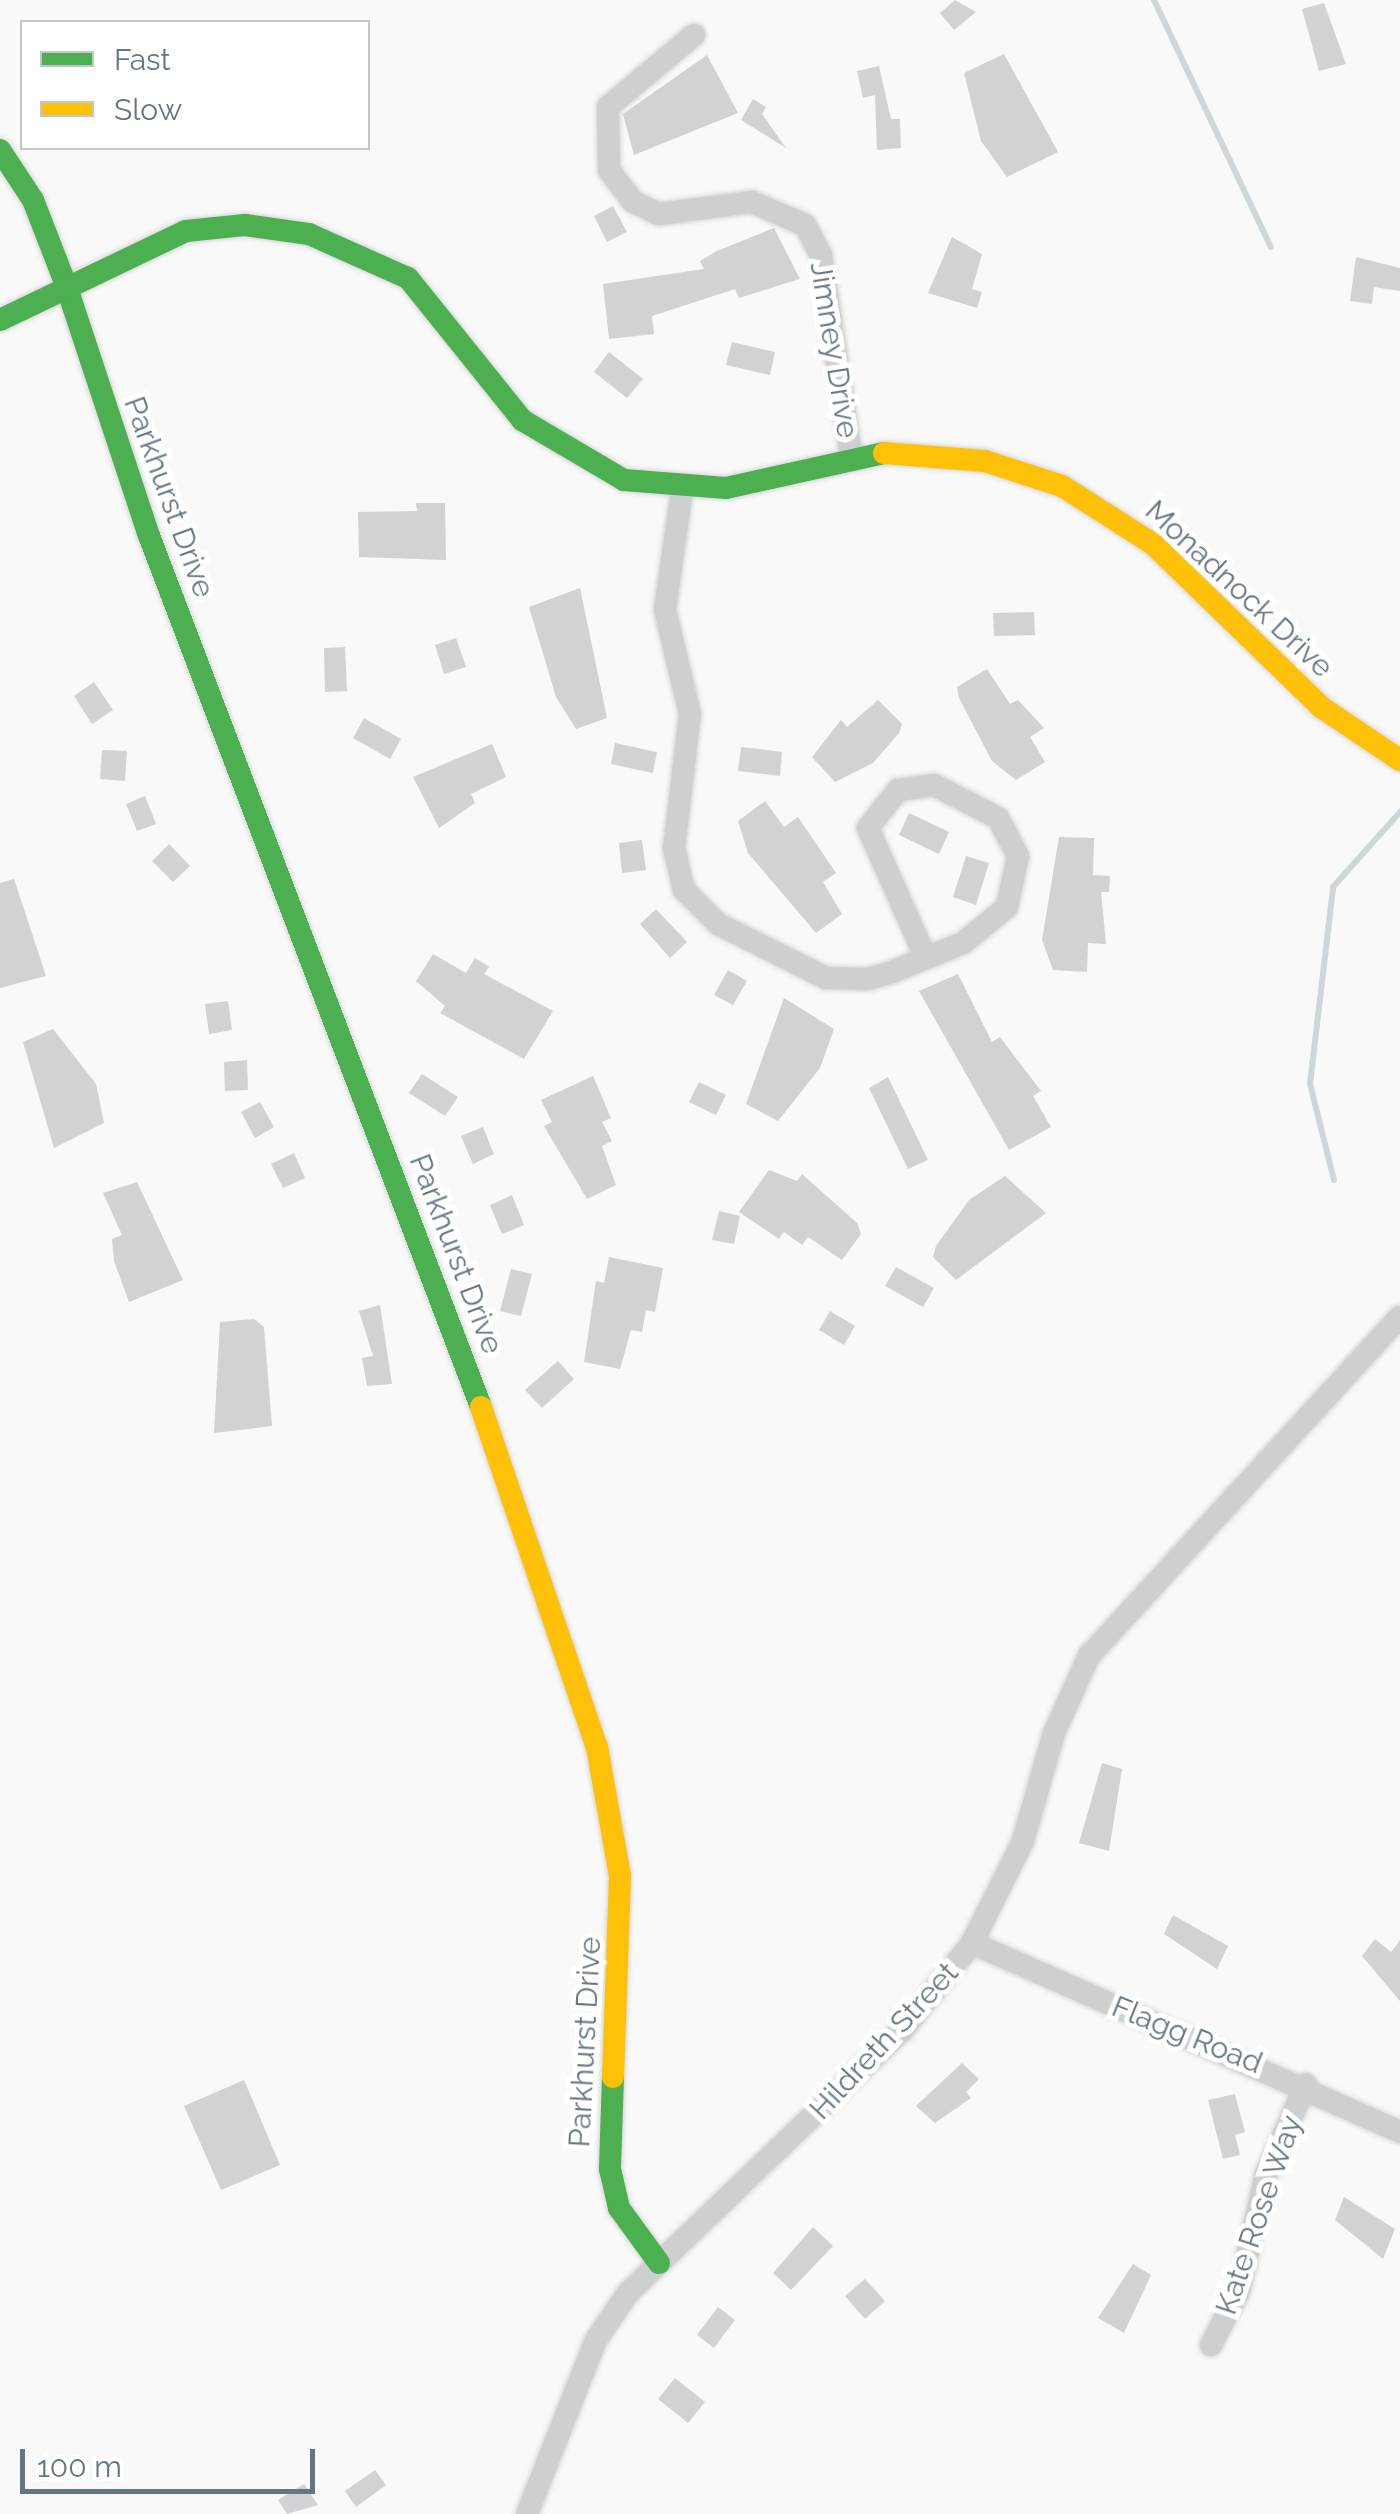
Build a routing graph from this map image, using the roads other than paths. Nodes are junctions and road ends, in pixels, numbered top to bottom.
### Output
1 (694, 35) dead end
2 (0, 150) edge
3 (66, 285) junction
4 (0, 320) edge
5 (851, 455) junction
6 (682, 490) junction
7 (1400, 760) edge
8 (926, 958) junction
9 (1400, 1318) edge
10 (972, 1943) junction
11 (1306, 2084) junction
12 (1400, 2132) edge
13 (659, 2263) junction
14 (1211, 2345) dead end
15 (527, 2514) edge

1 - 5 street, Jimney Drive
2 - 3 street
3 - 4 street, Monadnock Drive
3 - 6 street, Monadnock Drive
3 - 13 street, Parkhurst Drive
5 - 6 street, Monadnock Drive
5 - 7 street, Monadnock Drive
6 - 8 street
8 - 8 street
9 - 10 street, Hildreth Street
10 - 11 street, Flagg Road
10 - 13 street, Hildreth Street
11 - 12 street, Flagg Road
11 - 14 street, Kate Rose Way
13 - 15 street, Hildreth Street

